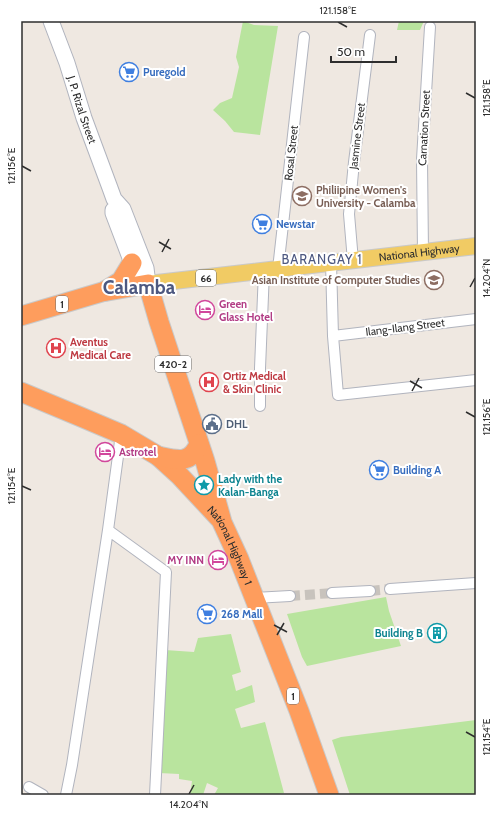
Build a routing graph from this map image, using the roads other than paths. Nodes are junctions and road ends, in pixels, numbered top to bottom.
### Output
1 (51, 21) edge
2 (430, 27) dead end
3 (370, 36) dead end
4 (304, 37) dead end
5 (114, 199) junction
6 (476, 246) edge
7 (423, 253) junction
8 (353, 261) junction
9 (132, 263) junction
10 (331, 263) junction
11 (271, 270) junction
12 (148, 284) junction
13 (102, 292) junction
14 (21, 316) edge
15 (476, 319) edge
16 (333, 336) junction
17 (476, 380) edge
18 (21, 392) edge
19 (260, 406) dead end
20 (121, 434) junction
21 (202, 452) junction
22 (158, 456) junction
23 (180, 476) junction
24 (221, 520) junction
25 (108, 530) junction
26 (476, 583) edge
27 (390, 589) tunnel mouth
28 (370, 591) tunnel mouth
29 (332, 593) tunnel mouth
30 (290, 596) tunnel mouth
31 (254, 598) junction
32 (29, 787) dead end
33 (44, 795) edge
34 (66, 795) edge
35 (155, 795) edge
36 (329, 795) edge

1 - 5 main road, J. P. Rizal Street / 420-2
2 - 7 street, Carnation Street
3 - 8 street, Jasmine Street
4 - 11 street, Rosal Street
5 - 9 main road, J. P. Rizal Street / 420-2
5 - 12 main road, J. P. Rizal Street / 420-2
6 - 7 main road, National Highway / 66
7 - 8 main road, National Highway / 66
8 - 10 main road, National Highway / 66
9 - 12 main road, J. P. Rizal Street / 420-2
9 - 13 highway
10 - 11 main road, National Highway / 66
10 - 16 street
11 - 12 main road, National Highway / 66
11 - 19 street, Rosal Street
12 - 13 highway, 1
12 - 21 highway, 420-2
13 - 14 highway, 1
15 - 16 street, Ilang-Ilang Street
16 - 17 street
18 - 20 highway, National Highway 1 / 1
20 - 22 highway, National Highway 1 / 1
20 - 25 street
21 - 22 highway, 1
21 - 23 highway
21 - 24 highway, 420-2
22 - 23 highway, National Highway 1 / 1
23 - 24 highway, National Highway 1 / 1
24 - 31 highway, National Highway 1 / 1
25 - 34 street
25 - 35 street
26 - 27 street
28 - 29 street
30 - 31 street
31 - 36 highway, National Highway 1 / 1
32 - 33 street

